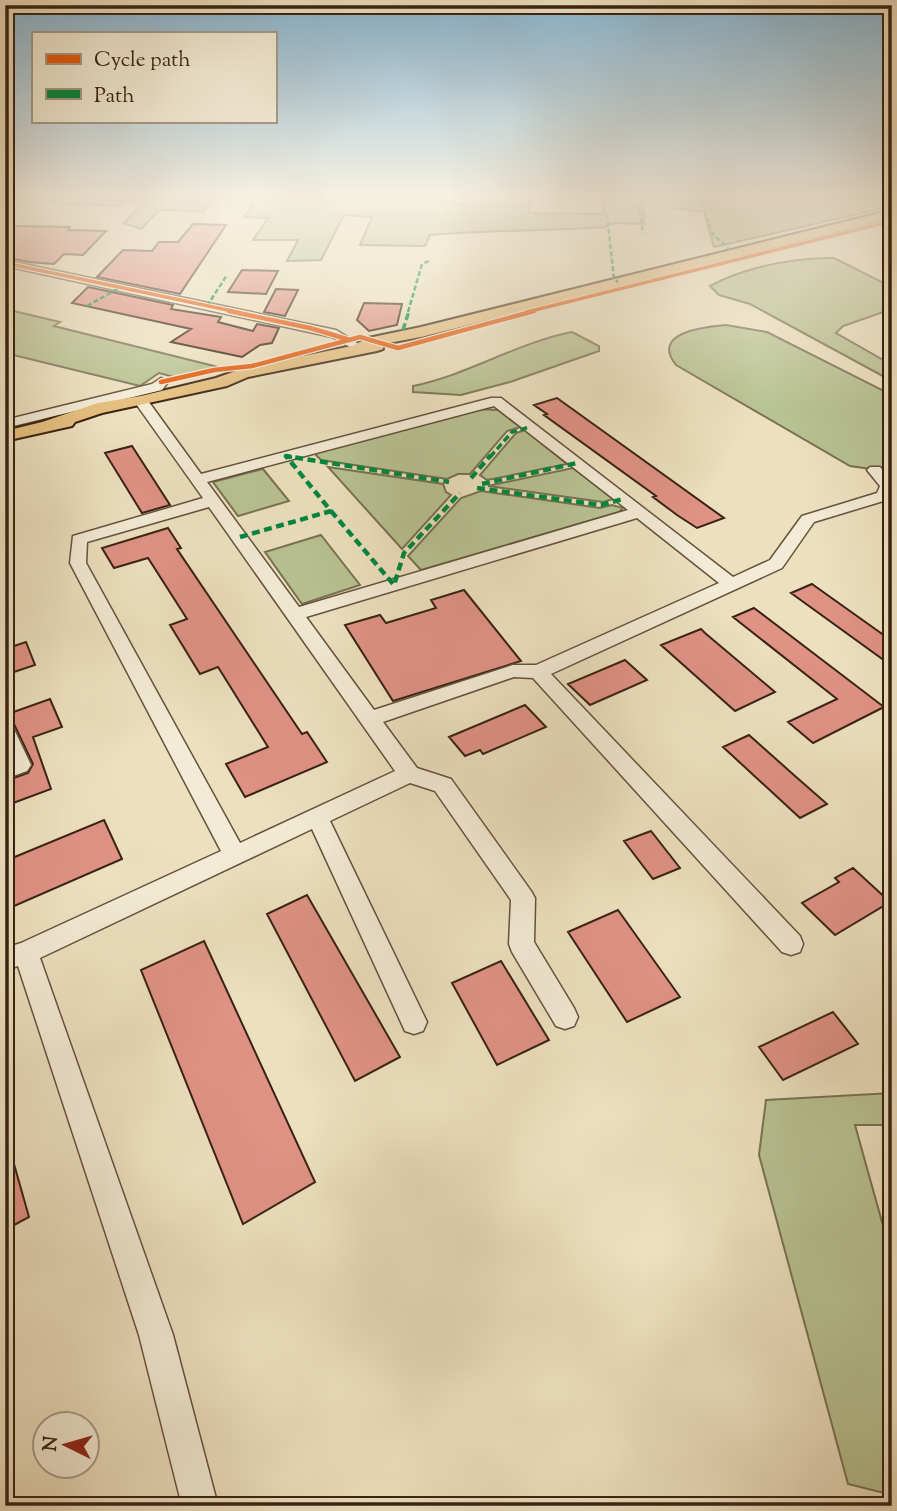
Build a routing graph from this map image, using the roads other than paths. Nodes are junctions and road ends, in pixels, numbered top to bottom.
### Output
1 (26, 267) edge
2 (682, 267) edge
3 (359, 348) junction
4 (278, 368) joint
5 (161, 382) dead end
6 (141, 401) junction
7 (7, 425) edge
8 (875, 470) dead end
9 (200, 479) junction
10 (214, 500) junction
11 (640, 512) junction
12 (731, 584) junction
13 (296, 614) junction
14 (538, 672) junction
15 (370, 719) junction
16 (5, 730) edge
17 (5, 771) edge
18 (410, 774) junction
19 (317, 817) junction
20 (235, 856) junction
21 (791, 944) dead end
22 (16, 956) edge
23 (565, 1017) dead end
24 (414, 1022) dead end
25 (200, 1506) edge

1 - 3 street
2 - 3 main road
3 - 4 main road
4 - 6 main road
5 - 7 street
6 - 7 main road
6 - 9 street
8 - 12 street
9 - 10 street
9 - 11 street
10 - 13 street
10 - 20 street
11 - 12 street
11 - 13 street
12 - 14 street
13 - 15 street
14 - 15 street
14 - 21 street
15 - 18 street
16 - 17 street
18 - 19 street
18 - 23 street
19 - 20 street
19 - 24 street
20 - 22 street
22 - 25 street

